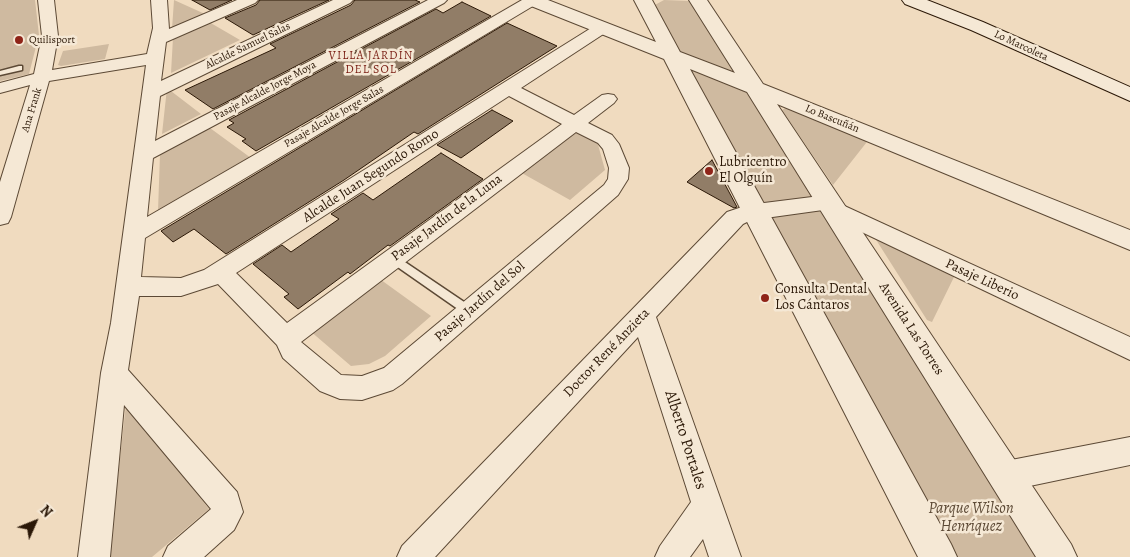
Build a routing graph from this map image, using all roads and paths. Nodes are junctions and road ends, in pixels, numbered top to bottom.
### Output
1 (46, 0) edge
2 (158, 0) edge
3 (250, 0) edge
4 (346, 0) edge
5 (439, 0) edge
6 (533, 0) edge
7 (911, 0) edge
8 (697, 1) edge
9 (650, 2) edge
10 (602, 28) junction
11 (156, 49) junction
12 (674, 57) junction
13 (19, 68) dead end
14 (0, 73) edge
15 (42, 77) junction
16 (0, 88) edge
17 (508, 88) junction
18 (755, 88) junction
19 (151, 93) junction
20 (1130, 95) edge
21 (608, 98) dead end
22 (576, 123) junction
23 (23, 139) junction
24 (0, 146) edge
25 (144, 155) junction
26 (831, 206) junction
27 (756, 211) junction
28 (1, 213) edge
29 (135, 234) junction
30 (1130, 240) edge
31 (393, 258) junction
32 (220, 272) junction
33 (129, 286) junction
34 (469, 312) junction
35 (643, 315) junction
36 (286, 338) junction
37 (1130, 349) edge
38 (114, 373) junction
39 (1130, 451) edge
40 (1006, 476) junction
41 (707, 506) junction
42 (94, 557) edge
43 (179, 557) edge
44 (413, 557) edge
45 (671, 557) edge
46 (725, 557) edge
47 (938, 557) edge
48 (1058, 557) edge

1 - 15 street, Ana Frank
2 - 11 street
3 - 11 street
4 - 19 street, Alcalde Samuel Salas
5 - 25 street, Pasaje Alcalde Jorge Moya
6 - 10 street, Lo Bascuñán
6 - 29 street, Pasaje Alcalde Jorge Salas
7 - 20 street, Lo Marcoleta
8 - 18 street, Avenida Las Torres
9 - 12 street
10 - 12 street, Lo Bascuñán
10 - 17 street, Alcalde Juan Segundo Romo
11 - 15 street
11 - 19 street
12 - 18 street, Lo Bascuñán
12 - 27 street
13 - 14 lane
15 - 16 street
15 - 23 street, Ana Frank
17 - 22 street, Pasaje Jardín del Sol
17 - 32 street, Alcalde Juan Segundo Romo
18 - 26 street, Avenida Las Torres
18 - 30 street, Lo Bascuñán
19 - 25 street
21 - 22 street, Pasaje Jardín de la Luna
22 - 31 street, Pasaje Jardín de la Luna
22 - 34 street, Pasaje Jardín del Sol
23 - 24 street
23 - 28 street, Ana Frank
25 - 29 street
26 - 27 street, Doctor René Anzieta
26 - 37 street, Pasaje Liberio
26 - 40 street, Avenida Las Torres
27 - 35 street, Doctor René Anzieta
27 - 47 street
29 - 33 street
31 - 34 lane
31 - 36 street, Pasaje Jardín de la Luna
32 - 33 street, Alcalde Juan Segundo Romo
32 - 36 street, Pasaje Jardín del Sol
33 - 38 street
34 - 36 street, Pasaje Jardín del Sol
35 - 41 street, Alberto Portales
35 - 44 street, Doctor René Anzieta
38 - 42 street
38 - 43 street
39 - 40 street
40 - 48 street, Avenida Las Torres
41 - 45 street, Alberto Portales
41 - 46 street

